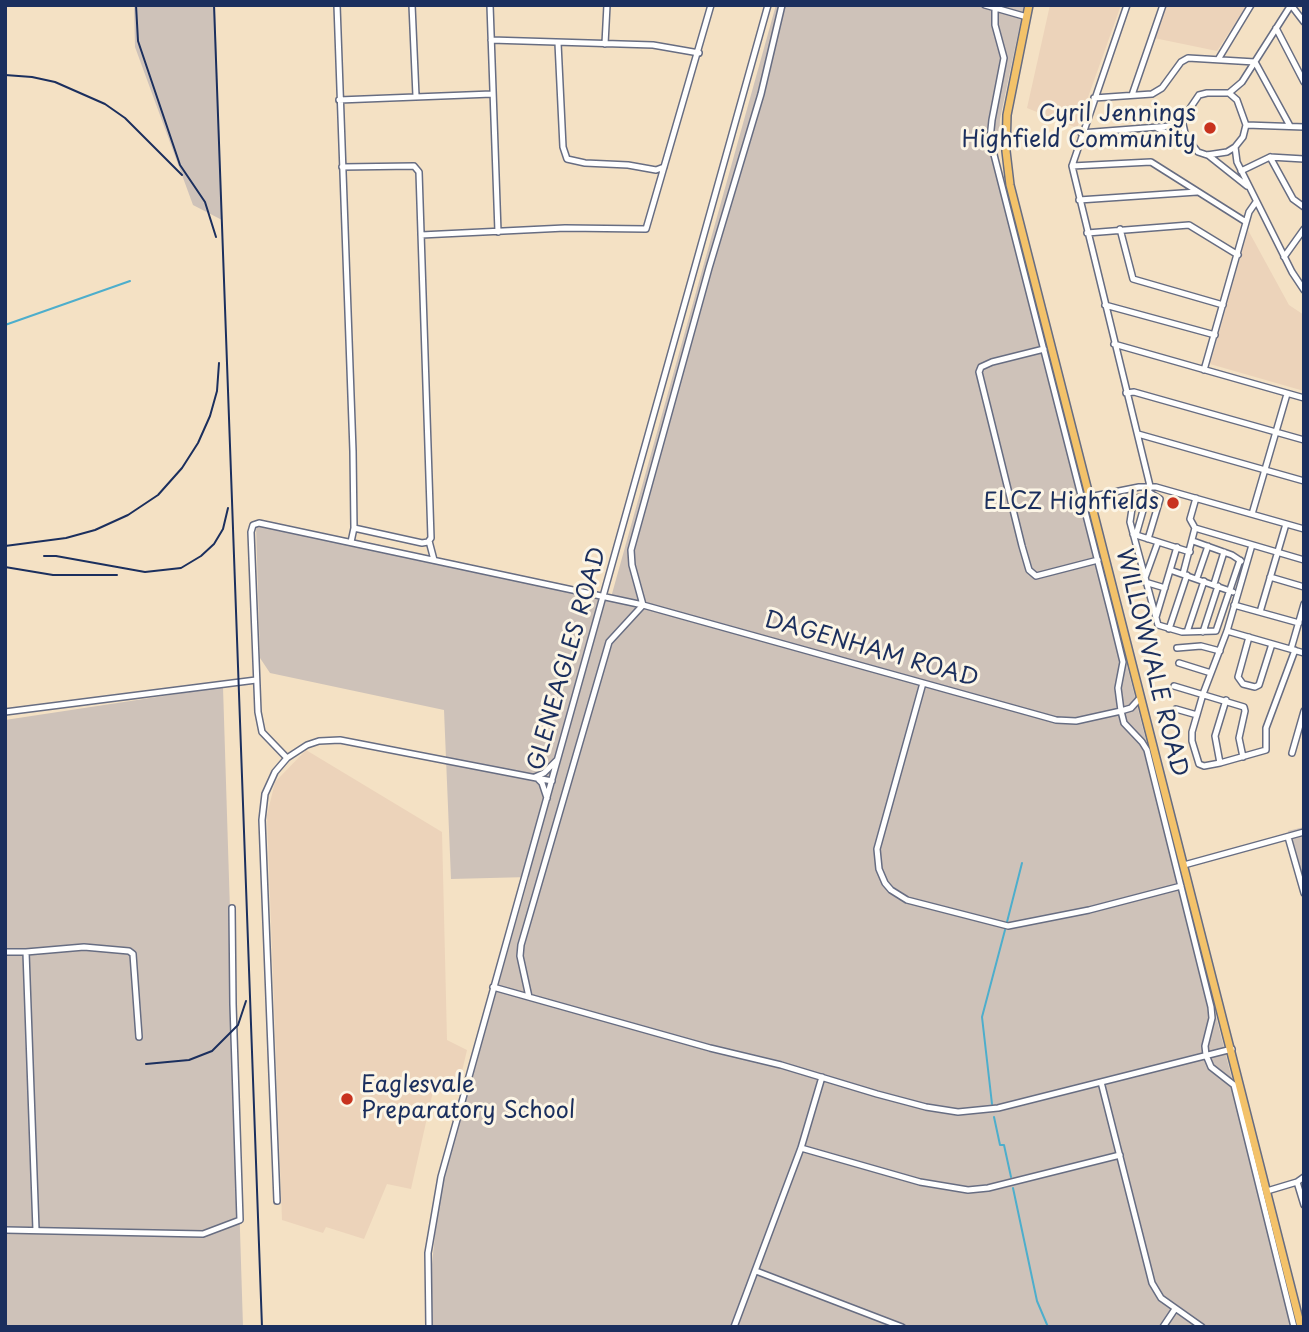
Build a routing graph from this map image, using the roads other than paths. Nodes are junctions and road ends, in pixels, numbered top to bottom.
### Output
1 (337, 5) edge
2 (412, 5) edge
3 (490, 5) edge
4 (607, 5) edge
5 (711, 5) edge
6 (768, 5) edge
7 (782, 5) edge
8 (985, 5) edge
9 (1029, 5) edge
10 (1127, 5) edge
11 (1163, 5) edge
12 (1251, 5) edge
13 (1291, 5) edge
14 (995, 7) edge
15 (1027, 18) junction
16 (1304, 22) edge
17 (1276, 29) junction
18 (491, 40) junction
19 (558, 43) junction
20 (605, 44) junction
21 (699, 53) junction
22 (1219, 58) junction
23 (1255, 62) junction
24 (1242, 82) junction
25 (1304, 82) edge
26 (1229, 93) junction
27 (492, 94) junction
28 (1132, 95) junction
29 (416, 96) junction
30 (1094, 97) junction
31 (339, 100) junction
32 (1237, 100) junction
33 (1182, 120) junction
34 (1246, 125) junction
35 (1290, 126) junction
36 (1304, 127) edge
37 (1156, 128) junction
38 (1082, 133) junction
39 (1192, 146) junction
40 (1235, 147) junction
41 (1208, 155) junction
42 (1270, 157) junction
43 (1304, 159) edge
44 (1072, 166) junction
45 (342, 167) junction
46 (664, 167) junction
47 (1241, 171) junction
48 (1249, 188) junction
49 (1197, 192) junction
50 (1079, 201) junction
51 (1256, 202) junction
52 (1304, 207) edge
53 (1246, 222) junction
54 (1121, 229) junction
55 (1304, 229) edge
56 (498, 232) junction
57 (1087, 233) junction
58 (421, 235) junction
59 (1238, 256) junction
60 (1284, 257) junction
61 (1304, 290) edge
62 (1104, 305) junction
63 (1223, 305) junction
64 (1215, 335) junction
65 (1114, 344) junction
66 (1047, 348) junction
67 (1204, 370) junction
68 (1126, 393) junction
69 (1287, 394) junction
70 (1304, 398) edge
71 (1275, 432) junction
72 (1138, 434) junction
73 (1304, 440) edge
74 (1264, 470) junction
75 (1304, 481) edge
76 (1149, 492) junction
77 (1089, 497) junction
78 (1196, 498) junction
79 (1252, 514) junction
80 (1286, 524) junction
81 (1195, 527) junction
82 (354, 528) junction
83 (1304, 528) edge
84 (1135, 535) junction
85 (1148, 539) junction
86 (429, 541) junction
87 (1193, 541) junction
88 (351, 542) junction
89 (1158, 542) junction
90 (1252, 545) junction
91 (1208, 546) junction
92 (1177, 547) junction
93 (1190, 552) junction
94 (1224, 552) junction
95 (1278, 552) junction
96 (434, 560) junction
97 (1098, 560) junction
98 (1240, 560) junction
99 (1304, 560) edge
100 (1246, 565) junction
101 (1170, 570) junction
102 (1185, 575) junction
103 (1270, 578) junction
104 (1200, 580) junction
105 (1145, 581) junction
106 (1216, 585) junction
107 (1304, 587) edge
108 (1165, 588) junction
109 (1230, 591) junction
110 (1237, 594) junction
111 (603, 595) junction
112 (1304, 604) edge
113 (643, 605) junction
114 (1234, 605) junction
115 (1260, 612) junction
116 (1156, 620) junction
117 (1299, 623) junction
118 (1169, 629) junction
119 (1227, 631) junction
120 (1187, 632) junction
121 (1203, 632) junction
122 (1249, 637) junction
123 (1272, 643) junction
124 (1177, 648) dead end
125 (1293, 649) junction
126 (1220, 652) junction
127 (1304, 653) edge
128 (1179, 663) dead end
129 (1211, 673) junction
130 (256, 680) junction
131 (922, 683) junction
132 (1174, 687) dead end
133 (1203, 694) junction
134 (1140, 698) junction
135 (1226, 700) junction
136 (1131, 708) junction
137 (1176, 709) dead end
138 (1121, 711) junction
139 (1304, 711) edge
140 (5, 712) edge
141 (1144, 713) junction
142 (1197, 715) junction
143 (1292, 753) dead end
144 (1243, 757) junction
145 (287, 758) junction
146 (558, 759) junction
147 (1220, 763) junction
148 (535, 777) junction
149 (552, 781) junction
150 (547, 800) junction
151 (1304, 832) edge
152 (1289, 837) junction
153 (1184, 865) junction
154 (1181, 886) junction
155 (1304, 893) edge
156 (232, 908) dead end
157 (5, 952) edge
158 (26, 952) junction
159 (493, 987) junction
160 (529, 997) junction
161 (139, 1037) dead end
162 (1232, 1049) junction
163 (1206, 1055) junction
164 (822, 1077) junction
165 (1101, 1082) junction
166 (801, 1148) junction
167 (1120, 1155) junction
168 (1304, 1177) edge
169 (1297, 1182) junction
170 (1267, 1191) junction
171 (277, 1201) dead end
172 (1304, 1205) edge
173 (5, 1230) edge
174 (36, 1230) junction
175 (756, 1271) junction
176 (1175, 1309) junction
177 (429, 1327) edge
178 (734, 1327) edge
179 (902, 1327) edge
180 (1163, 1327) edge
181 (1202, 1327) edge
182 (1294, 1327) edge
183 (1301, 1327) edge

1 - 31 street
2 - 29 street
3 - 18 street
4 - 20 street
5 - 21 street
6 - 111 street, GLENEAGLES ROAD
7 - 113 street
8 - 14 street
9 - 15 main road, WILLOWVALE ROAD
10 - 30 street
11 - 28 street
12 - 22 street
13 - 16 street
13 - 17 street
14 - 15 street
14 - 66 street
15 - 66 main road, WILLOWVALE ROAD
17 - 23 street
17 - 25 street
18 - 19 street
18 - 27 street
19 - 20 street
19 - 46 street
20 - 21 street
21 - 46 street
22 - 23 street
22 - 28 street
23 - 24 street
23 - 35 street
24 - 26 street
24 - 32 street
26 - 32 street
26 - 33 street
27 - 29 street
27 - 56 street
28 - 30 street
29 - 31 street
30 - 38 street
31 - 45 street
32 - 34 street
33 - 37 street
33 - 39 street
34 - 35 street
34 - 40 street
35 - 36 street
37 - 38 street
37 - 39 street
38 - 44 street
39 - 41 street
40 - 41 street
40 - 47 street
41 - 48 street
42 - 43 street
42 - 47 street
42 - 52 street
44 - 49 street
44 - 50 street
45 - 58 street
45 - 82 street
46 - 56 street
47 - 48 street
48 - 51 street
49 - 50 street
49 - 53 street
50 - 57 street
51 - 53 street
51 - 60 street
53 - 59 street
54 - 57 street
54 - 59 street
54 - 63 street
55 - 60 street
56 - 58 street
57 - 62 street
58 - 86 street
59 - 63 street
60 - 61 street
62 - 64 street
62 - 65 street
63 - 64 street
64 - 67 street
65 - 67 street
65 - 68 street
66 - 77 main road, WILLOWVALE ROAD
66 - 97 street
66 - 97 street
67 - 69 street
68 - 71 street
68 - 72 street
69 - 70 street
69 - 71 street
71 - 73 street
71 - 74 street
72 - 74 street
72 - 76 street
74 - 75 street
74 - 79 street
76 - 77 street
76 - 78 street
76 - 84 street
76 - 84 street
76 - 85 street
77 - 134 main road, WILLOWVALE ROAD
78 - 79 street
78 - 81 street
79 - 80 street
80 - 83 street
80 - 95 street
81 - 87 street
81 - 90 street
82 - 86 street
82 - 88 street
84 - 85 street
84 - 105 street
85 - 89 street
86 - 96 street
87 - 91 street
87 - 93 street
88 - 96 street, DAGENHAM ROAD
88 - 130 street, DAGENHAM ROAD
89 - 92 street
89 - 105 street
90 - 95 street
90 - 100 street
91 - 94 street
91 - 104 street
92 - 93 street
92 - 101 street
93 - 102 street
94 - 98 street
94 - 106 street
95 - 99 street
95 - 103 street
96 - 111 street, DAGENHAM ROAD
97 - 138 street
98 - 100 street
98 - 109 street
100 - 110 street
101 - 102 street
101 - 108 street
102 - 104 street
102 - 118 street
103 - 107 street
103 - 115 street
104 - 106 street
104 - 120 street
105 - 108 street
105 - 116 street
106 - 109 street
106 - 121 street
108 - 116 street
109 - 110 street
109 - 121 street
110 - 114 street
111 - 113 street, DAGENHAM ROAD
111 - 146 street, GLENEAGLES ROAD
112 - 117 street
113 - 131 street, DAGENHAM ROAD
113 - 160 street
114 - 115 street
114 - 119 street
115 - 117 street
116 - 118 street
117 - 125 street
118 - 120 street
119 - 122 street
119 - 126 street
120 - 121 street
122 - 123 street
122 - 123 street
123 - 125 street
124 - 126 street
125 - 127 street
125 - 144 street
126 - 129 street
128 - 129 street
129 - 133 street
130 - 140 street
130 - 145 street
131 - 138 street, DAGENHAM ROAD
131 - 154 street
132 - 133 street
133 - 135 street
133 - 142 street
134 - 136 street
134 - 141 main road, WILLOWVALE ROAD
135 - 144 street
135 - 147 street
136 - 138 street, DAGENHAM ROAD
136 - 141 street
137 - 142 street
138 - 154 street
139 - 143 street
141 - 153 main road, WILLOWVALE ROAD
142 - 147 street
144 - 147 street
145 - 148 street
145 - 171 street
146 - 148 street
146 - 149 street, GLENEAGLES ROAD
148 - 149 street
148 - 150 street
149 - 150 street, GLENEAGLES ROAD
150 - 159 street, GLENEAGLES ROAD
151 - 152 street
152 - 153 street
152 - 155 street
153 - 162 main road, WILLOWVALE ROAD
154 - 163 street
156 - 174 street
157 - 158 street
158 - 161 street
158 - 174 street
159 - 160 street
159 - 177 street, GLENEAGLES ROAD
160 - 164 street
162 - 163 street
162 - 170 main road, WILLOWVALE ROAD
163 - 165 street
163 - 182 street
164 - 165 street
164 - 166 street
165 - 167 street
166 - 167 street
166 - 175 street
167 - 176 street
168 - 169 street
169 - 170 street
169 - 172 street
170 - 183 main road, WILLOWVALE ROAD
173 - 174 street
175 - 178 street
175 - 179 street
176 - 180 street
176 - 181 street

